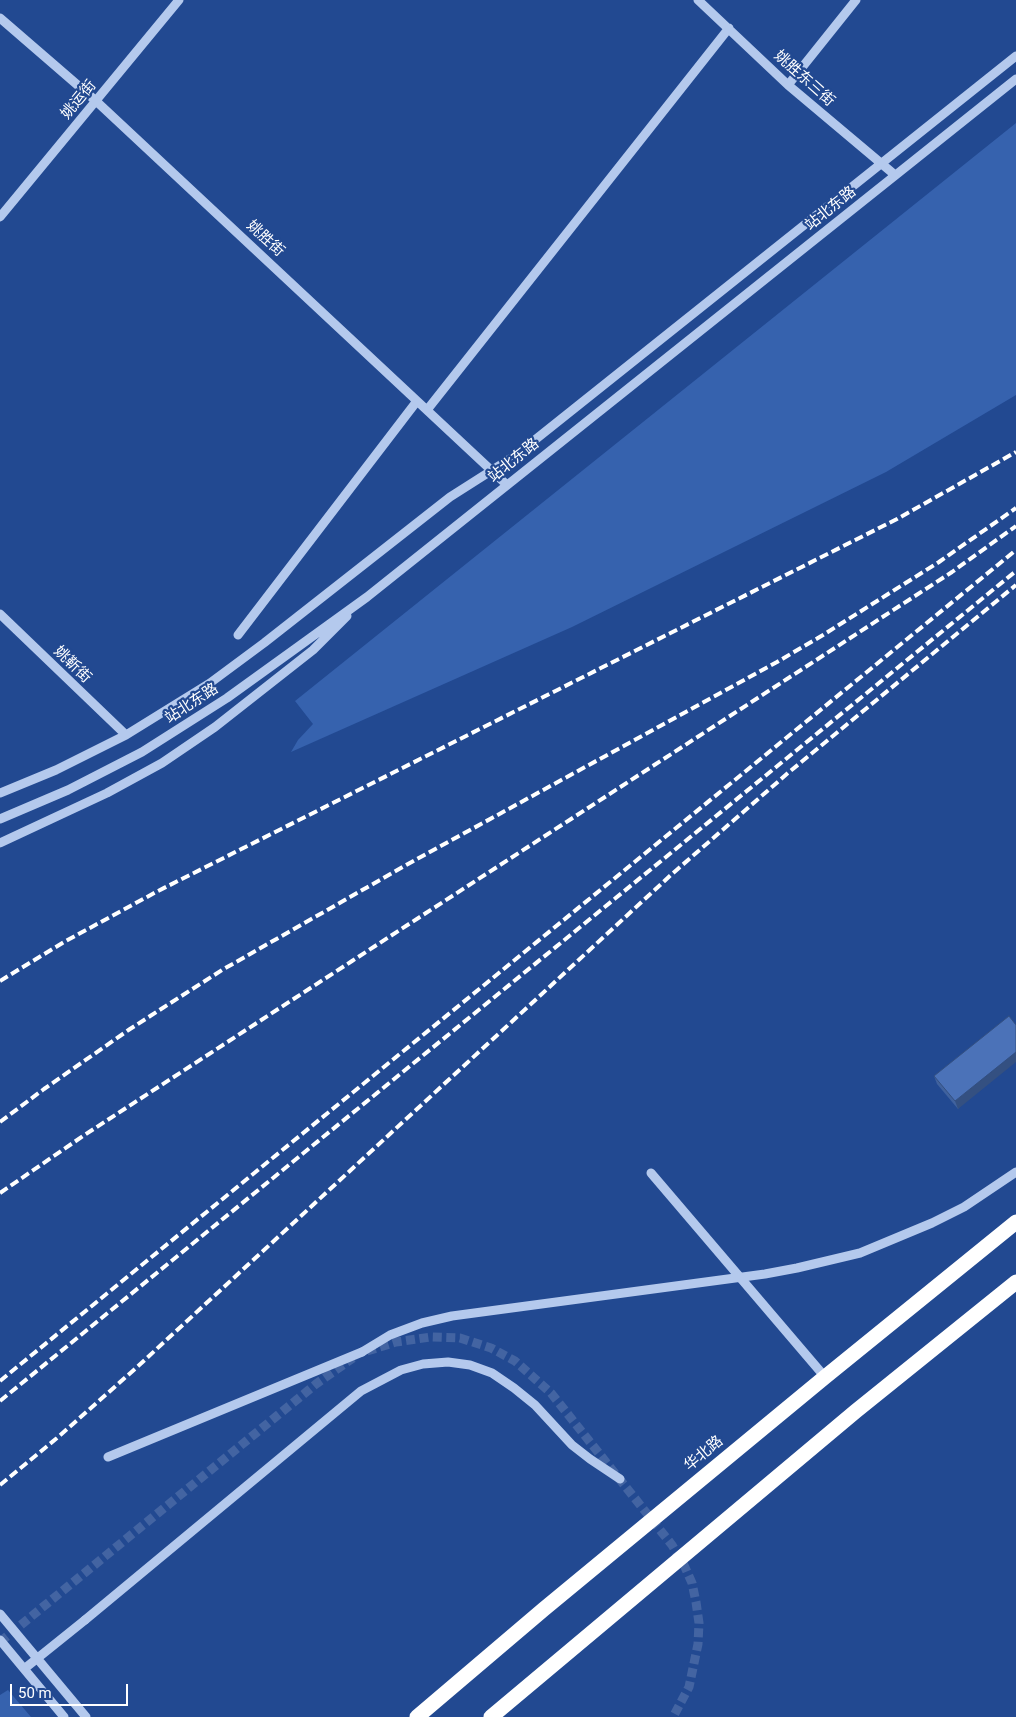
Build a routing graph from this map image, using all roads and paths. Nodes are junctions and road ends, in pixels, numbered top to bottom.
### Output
1 (179, 0) edge
2 (698, 0) edge
3 (856, 0) edge
4 (0, 18) edge
5 (729, 28) junction
6 (1016, 56) edge
7 (1016, 79) edge
8 (788, 85) junction
9 (96, 101) junction
10 (881, 164) junction
11 (895, 176) junction
12 (0, 217) edge
13 (417, 401) junction
14 (427, 410) junction
15 (492, 471) junction
16 (507, 485) junction
17 (367, 597) junction
18 (0, 614) edge
19 (238, 635) dead end
20 (126, 735) junction
21 (0, 793) edge
22 (0, 818) edge
23 (0, 842) edge
24 (1016, 1172) edge
25 (651, 1173) dead end
26 (1016, 1222) edge
27 (1016, 1282) edge
28 (825, 1377) junction
29 (108, 1456) dead end
30 (620, 1479) dead end
31 (0, 1614) edge
32 (0, 1640) edge
33 (37, 1659) junction
34 (24, 1670) junction
35 (64, 1717) edge
36 (86, 1717) edge
37 (417, 1717) edge
38 (490, 1717) edge

1 - 9 street, 姚运街
2 - 5 street, 姚胜东三街
3 - 8 street
4 - 9 street, 姚胜街
5 - 8 street, 姚胜东三街
5 - 14 street
6 - 10 street, 站北东路
7 - 11 street, 站北东路
8 - 10 street, 姚胜东三街
9 - 12 street, 姚运街
9 - 13 street, 姚胜街
10 - 11 street, 姚胜东三街
10 - 15 street, 站北东路
11 - 16 street, 站北东路
13 - 14 street, 姚胜街
13 - 19 street
14 - 15 street, 姚胜街
15 - 16 street, 姚胜街
15 - 20 street, 站北东路
16 - 17 street, 站北东路
17 - 22 street, 站北东路
17 - 23 street
18 - 20 street, 姚靳街
20 - 21 street, 站北东路
24 - 29 street, bridge
25 - 28 street
26 - 28 highway, 华北路
27 - 38 highway
28 - 37 highway, 华北路
30 - 33 street, bridge
31 - 33 street
32 - 34 street
33 - 34 street
33 - 36 street
34 - 35 street

